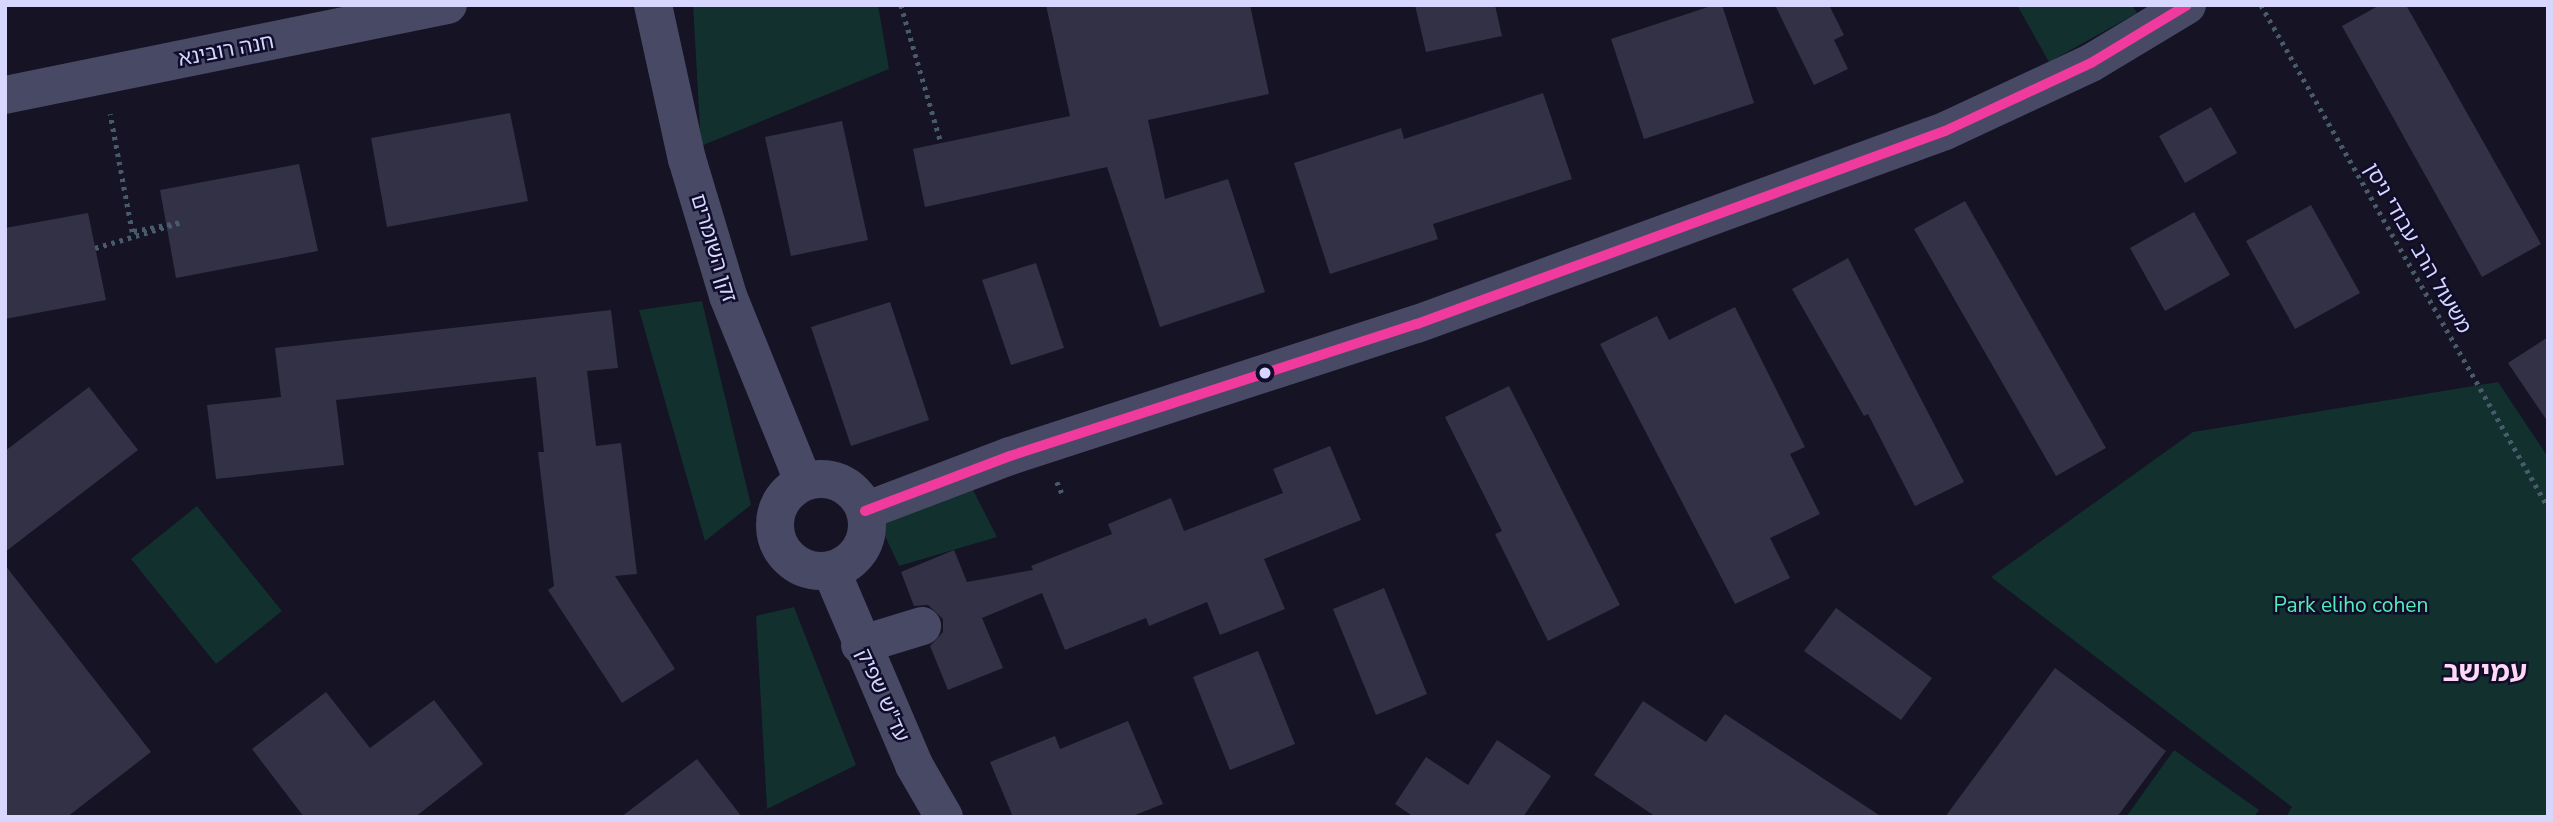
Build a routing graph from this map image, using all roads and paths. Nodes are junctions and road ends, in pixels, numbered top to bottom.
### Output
1 (448, 5) edge
2 (653, 5) edge
3 (901, 5) edge
4 (2187, 5) edge
5 (2261, 5) edge
6 (395, 10) edge
7 (103, 75) junction
8 (5, 95) edge
9 (941, 143) dead end
10 (95, 248) dead end
11 (803, 481) junction
12 (2548, 507) edge
13 (866, 511) junction
14 (831, 570) junction
15 (922, 626) dead end
16 (860, 645) junction
17 (944, 817) edge

1 - 6 street, חנה רובינא
2 - 11 street, זקן השומרים
3 - 9 path
4 - 13 street
5 - 12 path, משעול הרב עבודי ניסן
6 - 7 street, חנה רובינא
7 - 8 street, חנה רובינא
7 - 10 path
11 - 13 street
11 - 14 street
13 - 14 street
14 - 16 street, עד"ש שפיק
15 - 16 street
16 - 17 street, עד"ש שפיק

